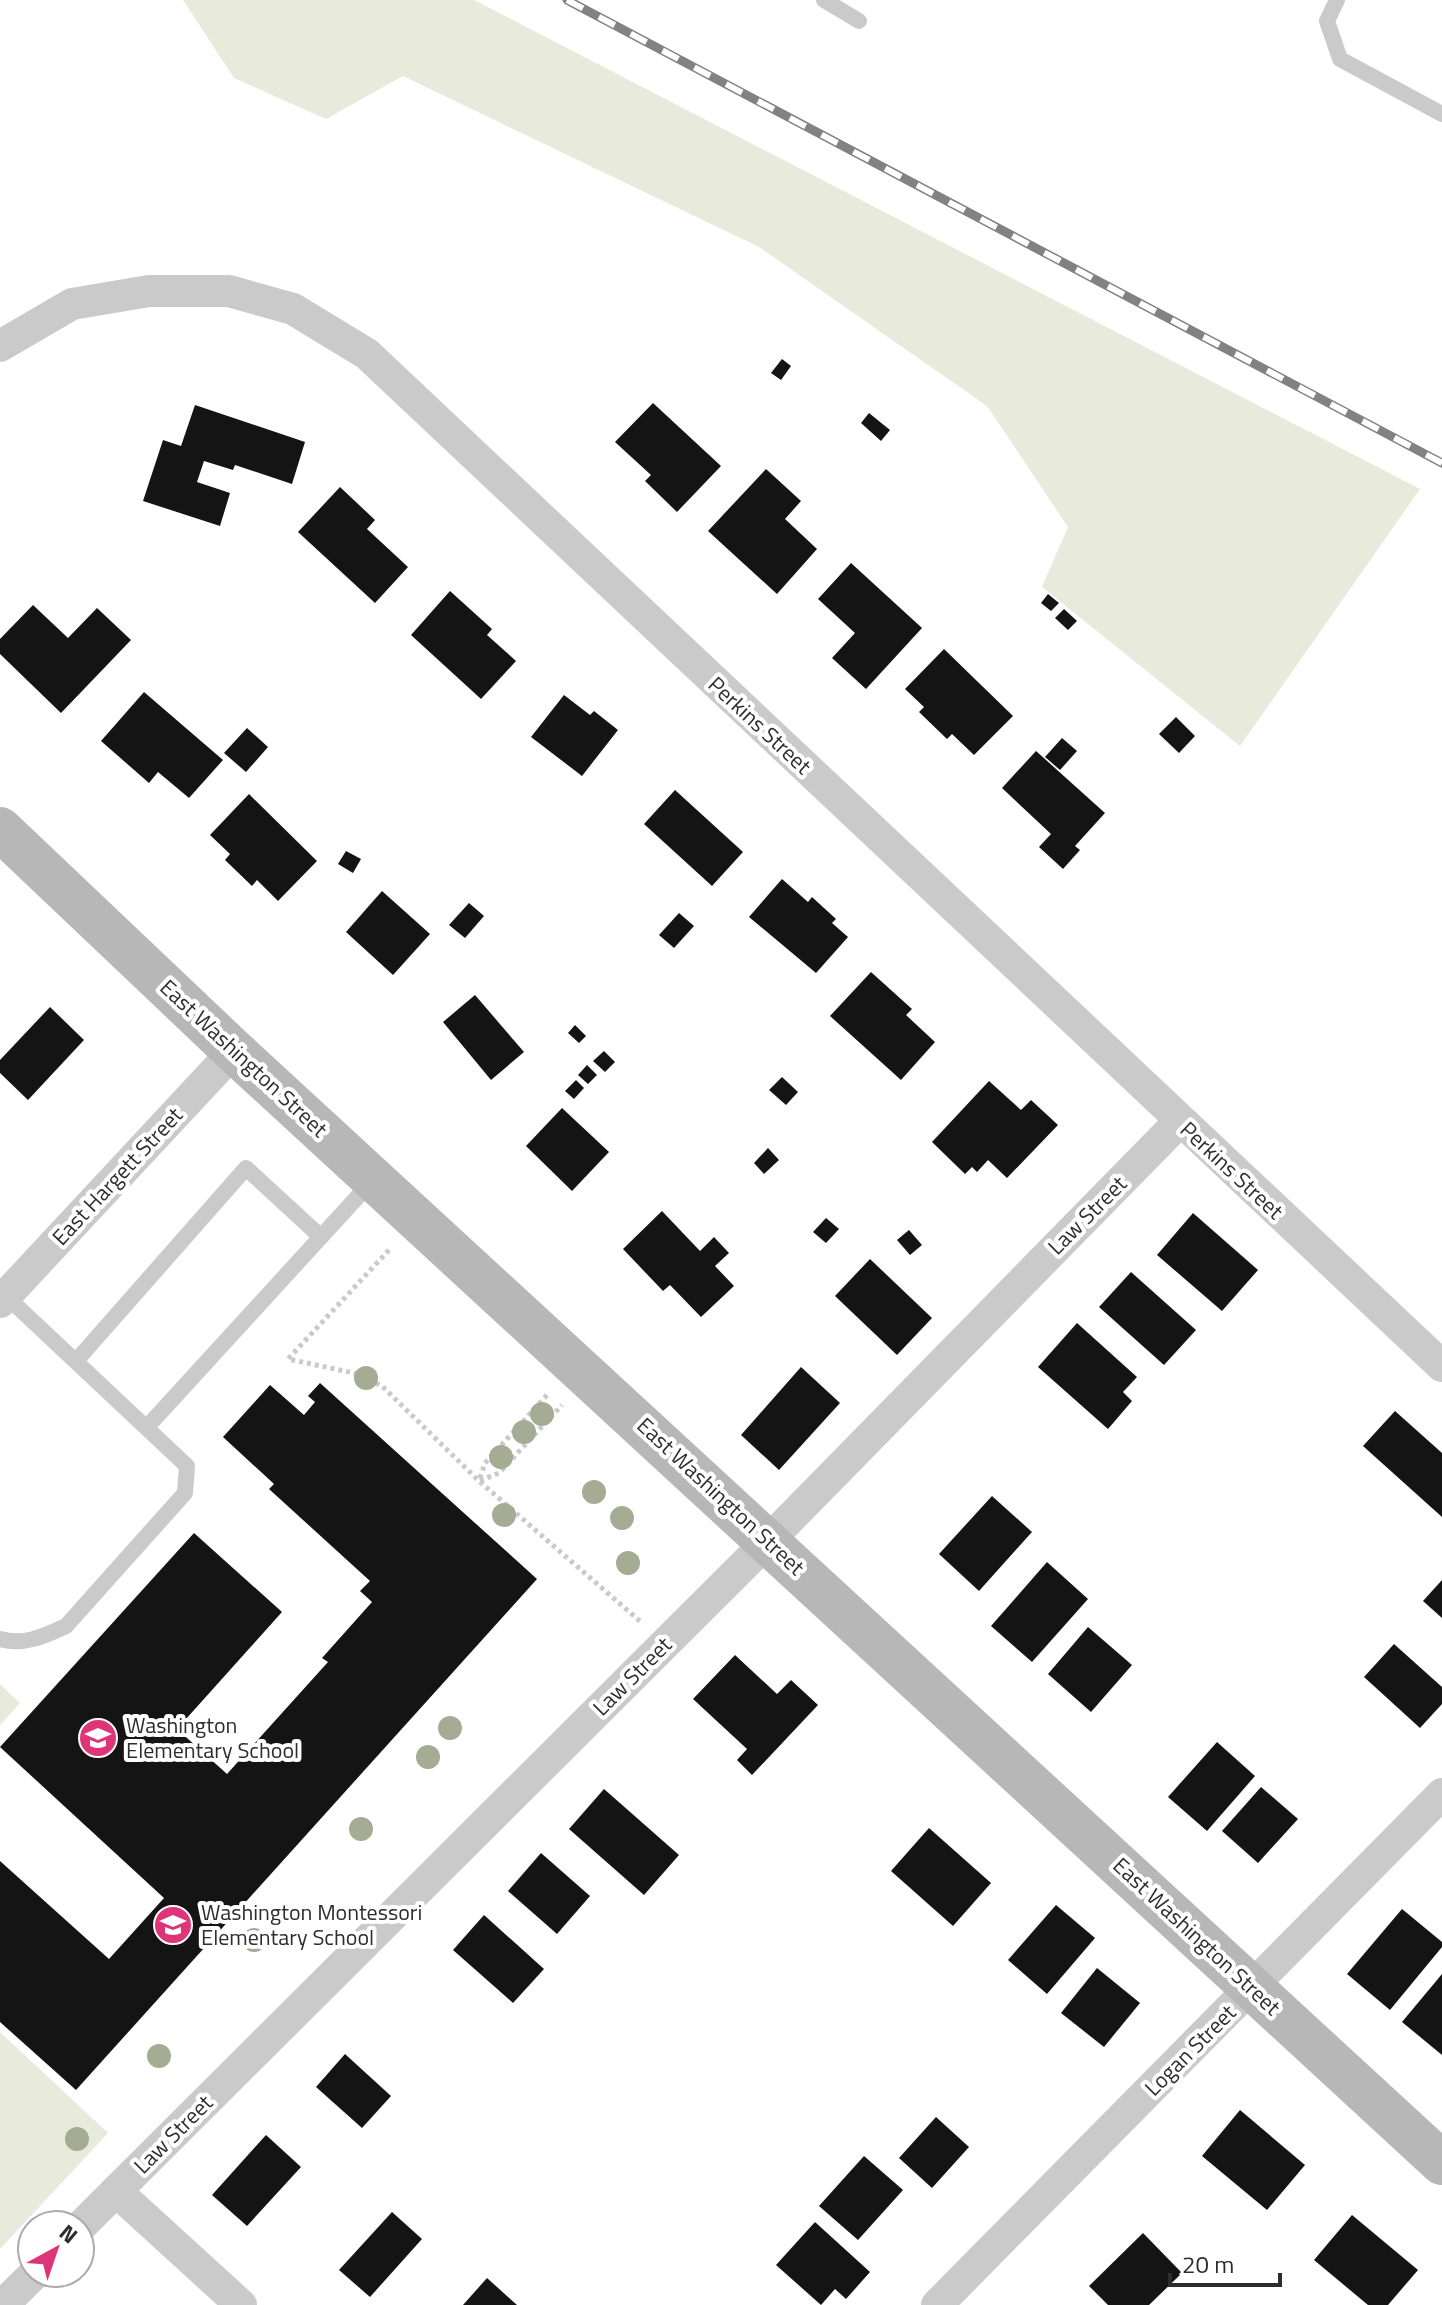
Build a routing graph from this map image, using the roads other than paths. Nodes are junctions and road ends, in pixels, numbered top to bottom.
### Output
1 (824, 0) edge
2 (1337, 0) edge
3 (859, 21) dead end
4 (1442, 114) edge
5 (0, 346) edge
6 (0, 829) edge
7 (234, 1051) junction
8 (1180, 1121) junction
9 (374, 1179) junction
10 (321, 1237) junction
11 (3, 1299) edge
12 (76, 1361) junction
13 (1442, 1366) edge
14 (147, 1427) junction
15 (769, 1540) junction
16 (0, 1639) edge
17 (1442, 1794) edge
18 (1252, 1987) junction
19 (1442, 2163) edge
20 (116, 2191) junction
21 (96, 2211) edge
22 (19, 2289) edge
23 (3, 2305) edge
24 (241, 2305) edge
25 (937, 2305) edge

1 - 3 lane
2 - 4 lane
5 - 8 street, Perkins Street
6 - 7 street, East Washington Street
7 - 9 street, East Washington Street
7 - 11 street, East Hargett Street
8 - 13 street, Perkins Street
8 - 15 street, Law Street
9 - 10 lane
9 - 15 street, East Washington Street
10 - 12 lane
10 - 14 lane
11 - 12 lane
12 - 14 lane
14 - 16 lane
15 - 18 street, East Washington Street
15 - 20 street, Law Street
17 - 18 street, Logan Street
18 - 19 street, East Washington Street
18 - 25 street, Logan Street
20 - 21 street, Law Street
20 - 24 street
22 - 23 street

